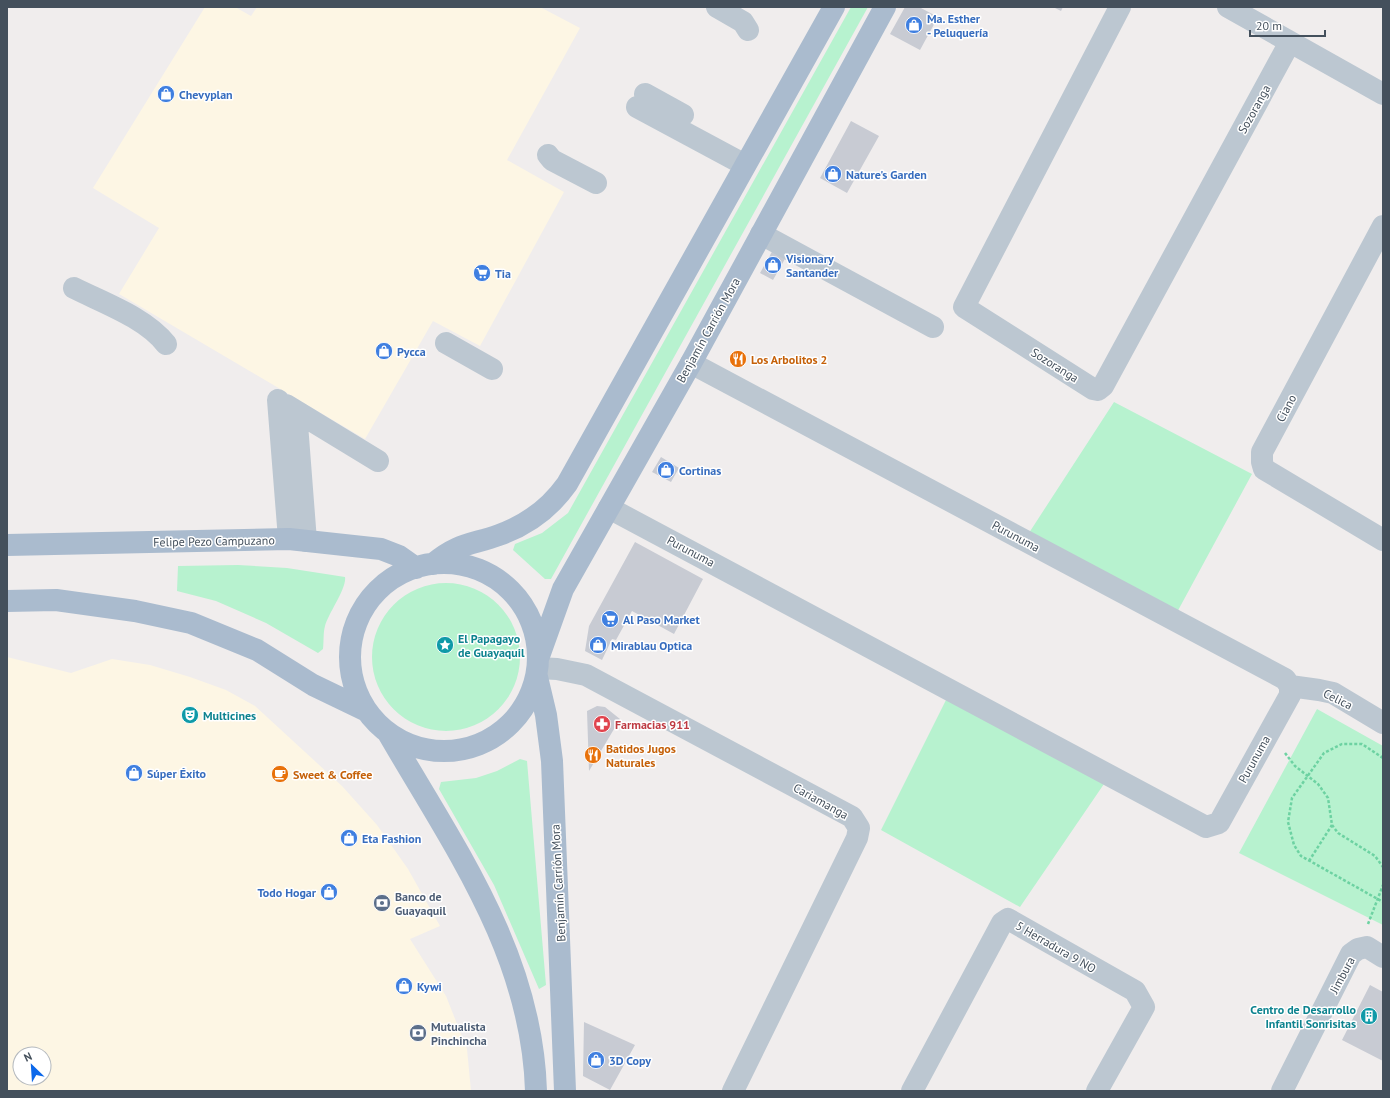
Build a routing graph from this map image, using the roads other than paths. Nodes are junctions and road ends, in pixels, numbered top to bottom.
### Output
1 (717, 7) edge
2 (834, 7) edge
3 (885, 7) edge
4 (1120, 7) edge
5 (1228, 7) edge
6 (748, 30) dead end
7 (1290, 42) junction
8 (1383, 94) edge
9 (641, 100) dead end
10 (548, 155) dead end
11 (749, 160) junction
12 (596, 183) dead end
13 (1383, 226) edge
14 (761, 234) junction
15 (74, 288) dead end
16 (933, 327) dead end
17 (446, 343) dead end
18 (166, 344) dead end
19 (691, 363) junction
20 (492, 370) dead end
21 (378, 461) dead end
22 (609, 508) junction
23 (297, 540) junction
24 (1383, 540) edge
25 (7, 545) edge
26 (424, 566) junction
27 (7, 601) edge
28 (538, 667) junction
29 (1290, 686) junction
30 (367, 711) junction
31 (1383, 722) edge
32 (388, 733) junction
33 (1383, 957) edge
34 (1285, 1090) edge
35 (536, 1091) edge
36 (565, 1091) edge
37 (734, 1091) edge
38 (912, 1091) edge
39 (1097, 1091) edge

1 - 6 street
2 - 11 main road
3 - 14 main road, Benjamín Carrión Mora
4 - 7 street, Sozoranga
5 - 7 street
7 - 8 street
9 - 11 street
10 - 12 street
11 - 26 main road
13 - 24 street, Ciano
14 - 16 street
14 - 19 main road, Benjamín Carrión Mora
15 - 18 street
17 - 20 street
19 - 22 main road, Benjamín Carrión Mora
19 - 29 street, Purunuma
21 - 23 street
22 - 28 main road, Benjamín Carrión Mora
22 - 29 street, Purunuma
23 - 25 main road, Felipe Pezo Campuzano
23 - 26 main road, Felipe Pezo Campuzano
26 - 28 main road
26 - 30 main road
27 - 30 main road
28 - 32 main road
28 - 36 main road, Benjamín Carrión Mora
28 - 37 street, Cariamanga
29 - 31 street, Celica
30 - 32 main road
32 - 35 main road
33 - 34 street, Jimbura
38 - 39 street, 5 Herradura 9 NO

